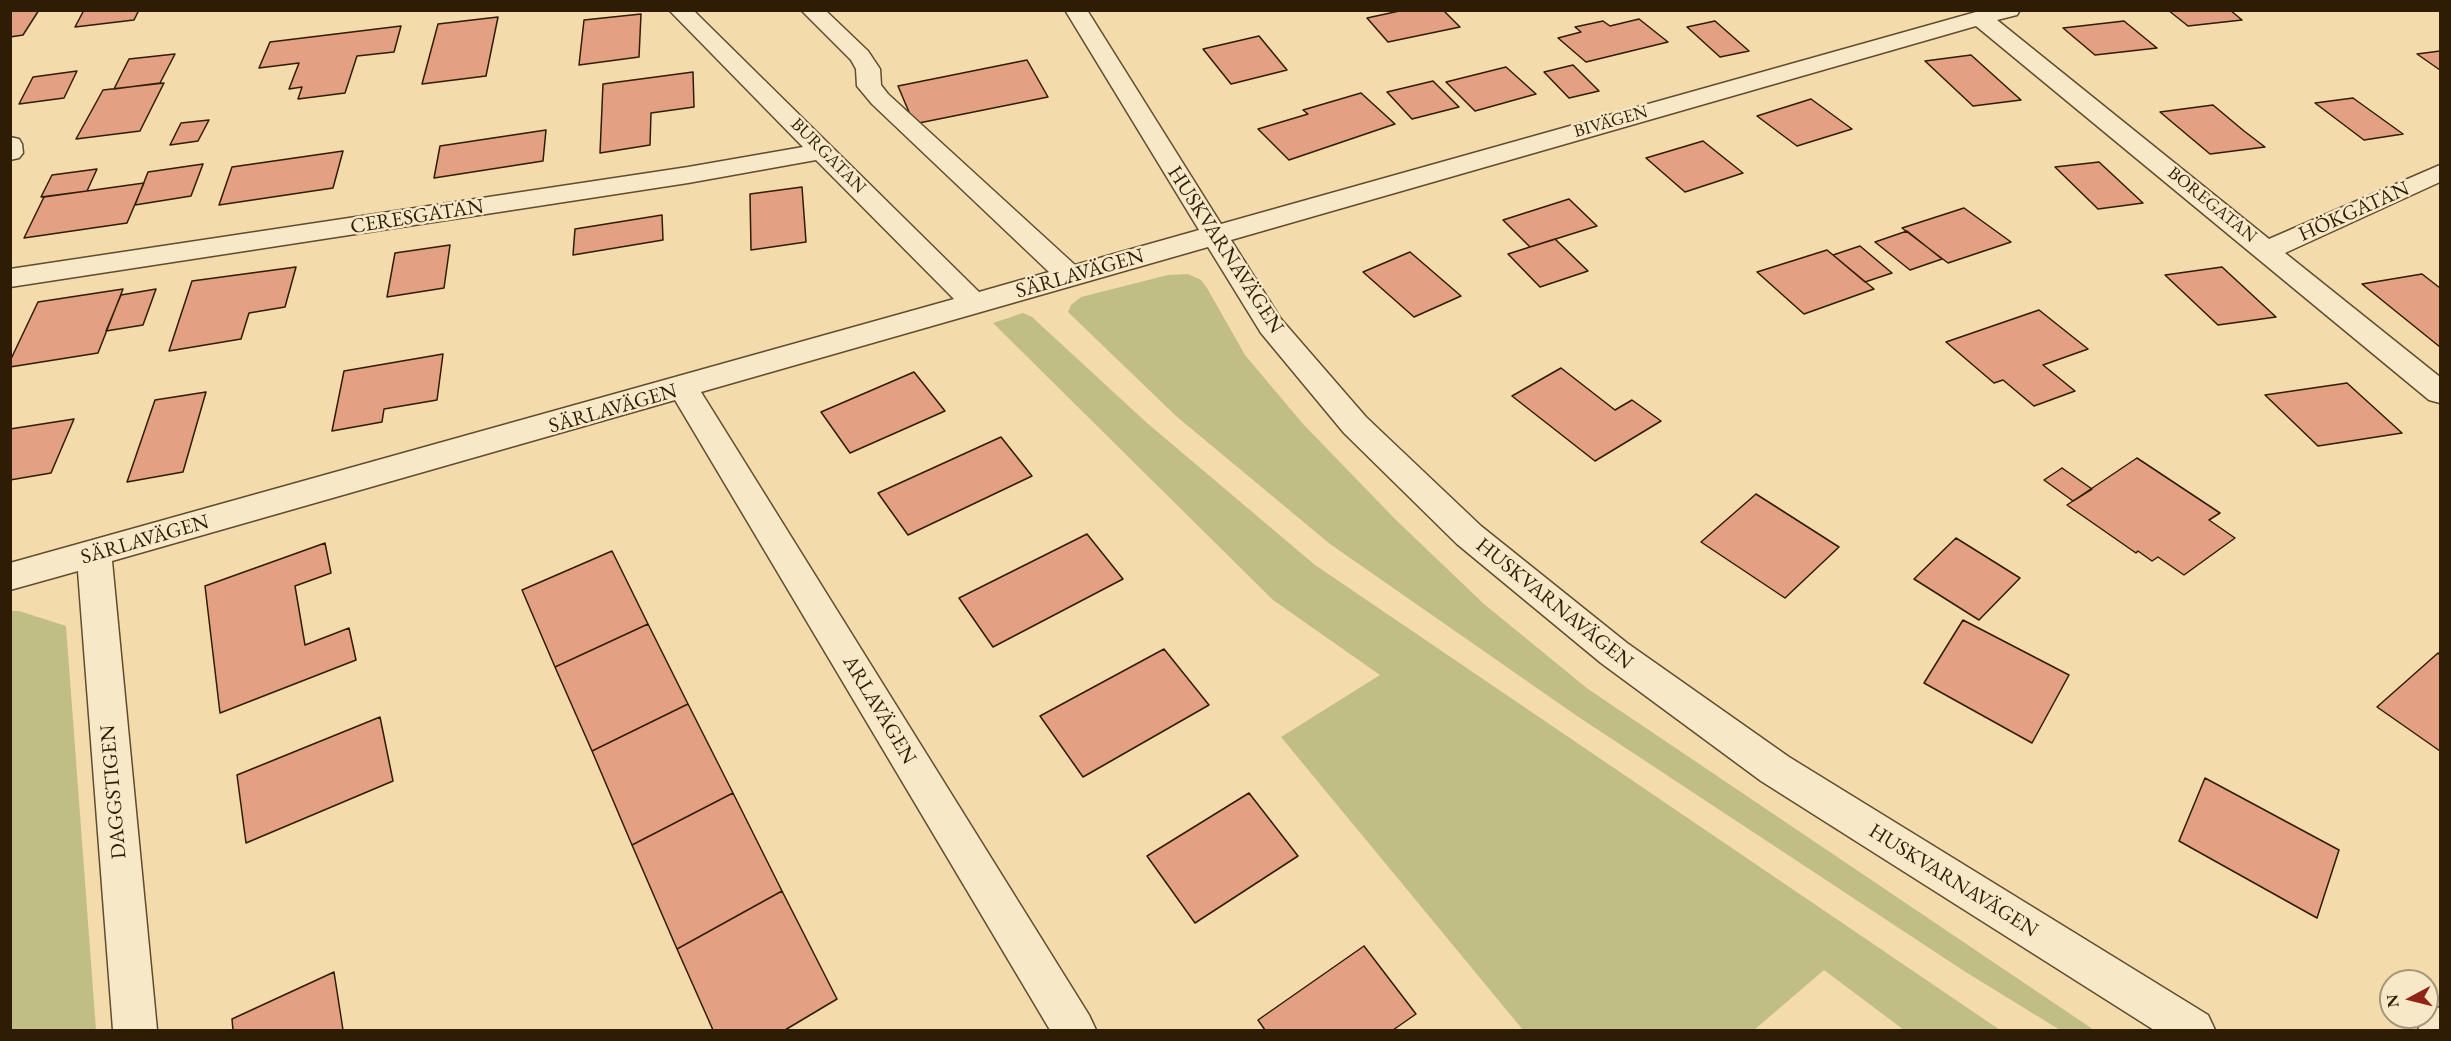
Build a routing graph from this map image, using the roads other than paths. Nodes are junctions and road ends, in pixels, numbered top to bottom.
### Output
1 (680, 10) edge
2 (812, 10) edge
3 (1076, 10) edge
4 (2009, 10) edge
5 (1981, 19) junction
6 (10, 144) edge
7 (824, 151) junction
8 (10, 153) edge
9 (2440, 173) edge
10 (1214, 235) junction
11 (2268, 250) junction
12 (1071, 277) junction
13 (10, 278) edge
14 (975, 304) junction
15 (684, 389) junction
16 (2440, 393) edge
17 (94, 554) junction
18 (10, 578) edge
19 (135, 1030) edge
20 (1074, 1030) edge
21 (2193, 1030) edge

1 - 7 street, BURGATAN
2 - 12 street
3 - 10 street, HUSKVARNAVÄGEN
4 - 5 street, BIVÄGEN
5 - 10 street, BIVÄGEN
5 - 11 street, BOREGATAN
6 - 8 street
7 - 13 street, CERESGATAN
7 - 14 street, BURGATAN
9 - 11 street, HÖKGATAN
10 - 12 street, SÄRLAVÄGEN
10 - 21 street, HUSKVARNAVÄGEN
11 - 16 street, BOREGATAN
12 - 14 street, SÄRLAVÄGEN
14 - 15 street, SÄRLAVÄGEN
15 - 17 street, SÄRLAVÄGEN
15 - 20 street, ARLAVÄGEN
17 - 18 street, SÄRLAVÄGEN
17 - 19 street, DAGGSTIGEN

